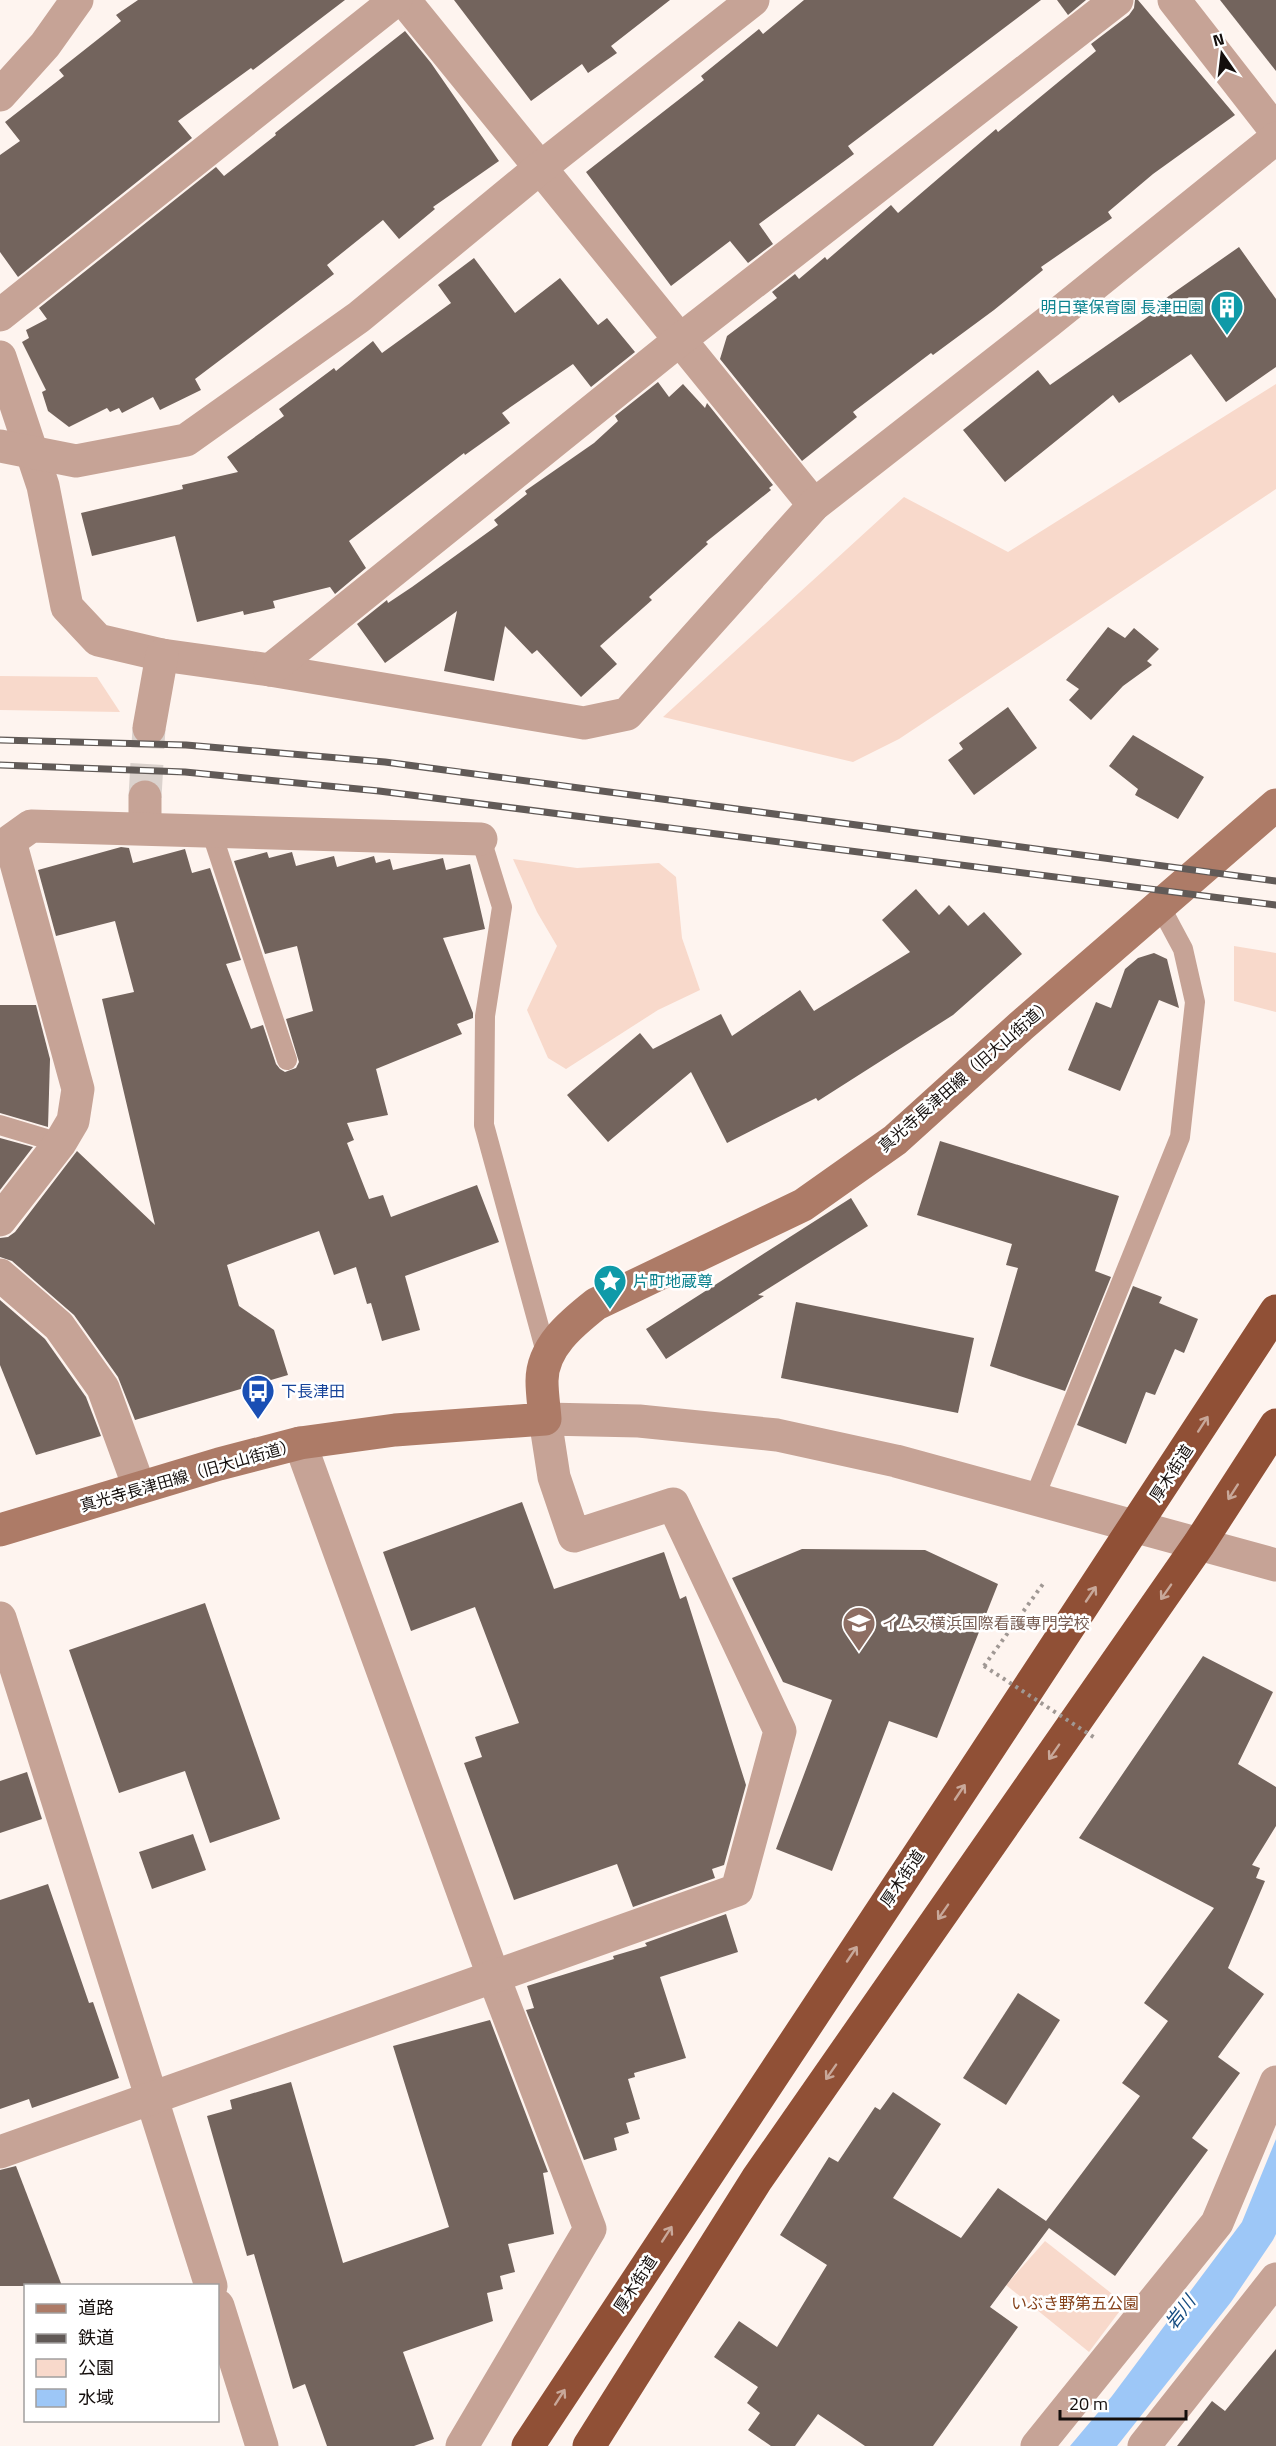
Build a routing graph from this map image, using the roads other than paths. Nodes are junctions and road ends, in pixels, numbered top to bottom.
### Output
1 (77, 0) edge
2 (396, 0) edge
3 (404, 0) edge
4 (753, 0) edge
5 (1117, 0) edge
6 (1174, 0) edge
7 (0, 95) edge
8 (1276, 131) edge
9 (1276, 138) edge
10 (540, 168) junction
11 (0, 315) edge
12 (681, 339) junction
13 (0, 357) edge
14 (16, 449) edge
15 (814, 505) junction
16 (162, 655) junction
17 (270, 670) junction
18 (148, 728) tunnel mouth
19 (1276, 806) edge
20 (212, 831) junction
21 (481, 839) joint
22 (1160, 906) junction
23 (287, 1060) dead end
24 (0, 1125) edge
25 (60, 1143) junction
26 (0, 1220) edge
27 (0, 1275) edge
28 (1276, 1311) edge
29 (547, 1356) junction
30 (545, 1419) junction
31 (1276, 1425) edge
32 (300, 1443) junction
33 (139, 1487) junction
34 (1034, 1498) junction
35 (1137, 1526) junction
36 (0, 1530) edge
37 (1199, 1544) junction
38 (1276, 1565) edge
39 (0, 1618) edge
40 (493, 1975) junction
41 (1276, 2082) edge
42 (151, 2097) junction
43 (0, 2152) edge
44 (1276, 2279) edge
45 (210, 2284) edge
46 (219, 2309) edge
47 (262, 2446) edge
48 (462, 2446) edge
49 (528, 2446) edge
50 (589, 2446) edge
51 (1037, 2446) edge
52 (1144, 2446) edge

1 - 7 street
2 - 11 street
3 - 10 street
4 - 10 street
5 - 12 street
6 - 8 street
9 - 15 street
10 - 12 street
10 - 14 street
12 - 15 street
12 - 17 street
13 - 14 street
14 - 16 street
15 - 17 street
16 - 17 street
16 - 18 street
19 - 22 main road, 真光寺長津田線（旧大山街道）
20 - 21 street
20 - 23 lane
20 - 25 street
21 - 29 lane
22 - 29 main road, 真光寺長津田線（旧大山街道）
22 - 34 lane
24 - 25 lane
25 - 26 street
27 - 33 street
35 -> 28 highway, 厚木街道
29 - 30 main road, 真光寺長津田線（旧大山街道）
30 - 32 main road, 真光寺長津田線（旧大山街道）
30 - 34 street
30 - 40 street
31 -> 37 highway
32 - 33 main road, 真光寺長津田線（旧大山街道）
32 - 40 street
33 - 36 main road, 真光寺長津田線（旧大山街道）
34 - 35 street
35 - 37 street
49 -> 35 highway, 厚木街道
37 - 38 street
37 -> 50 highway
39 - 42 street
40 - 42 street
40 - 48 street
41 - 51 street
42 - 43 street
42 - 45 street
44 - 52 street
46 - 47 street

